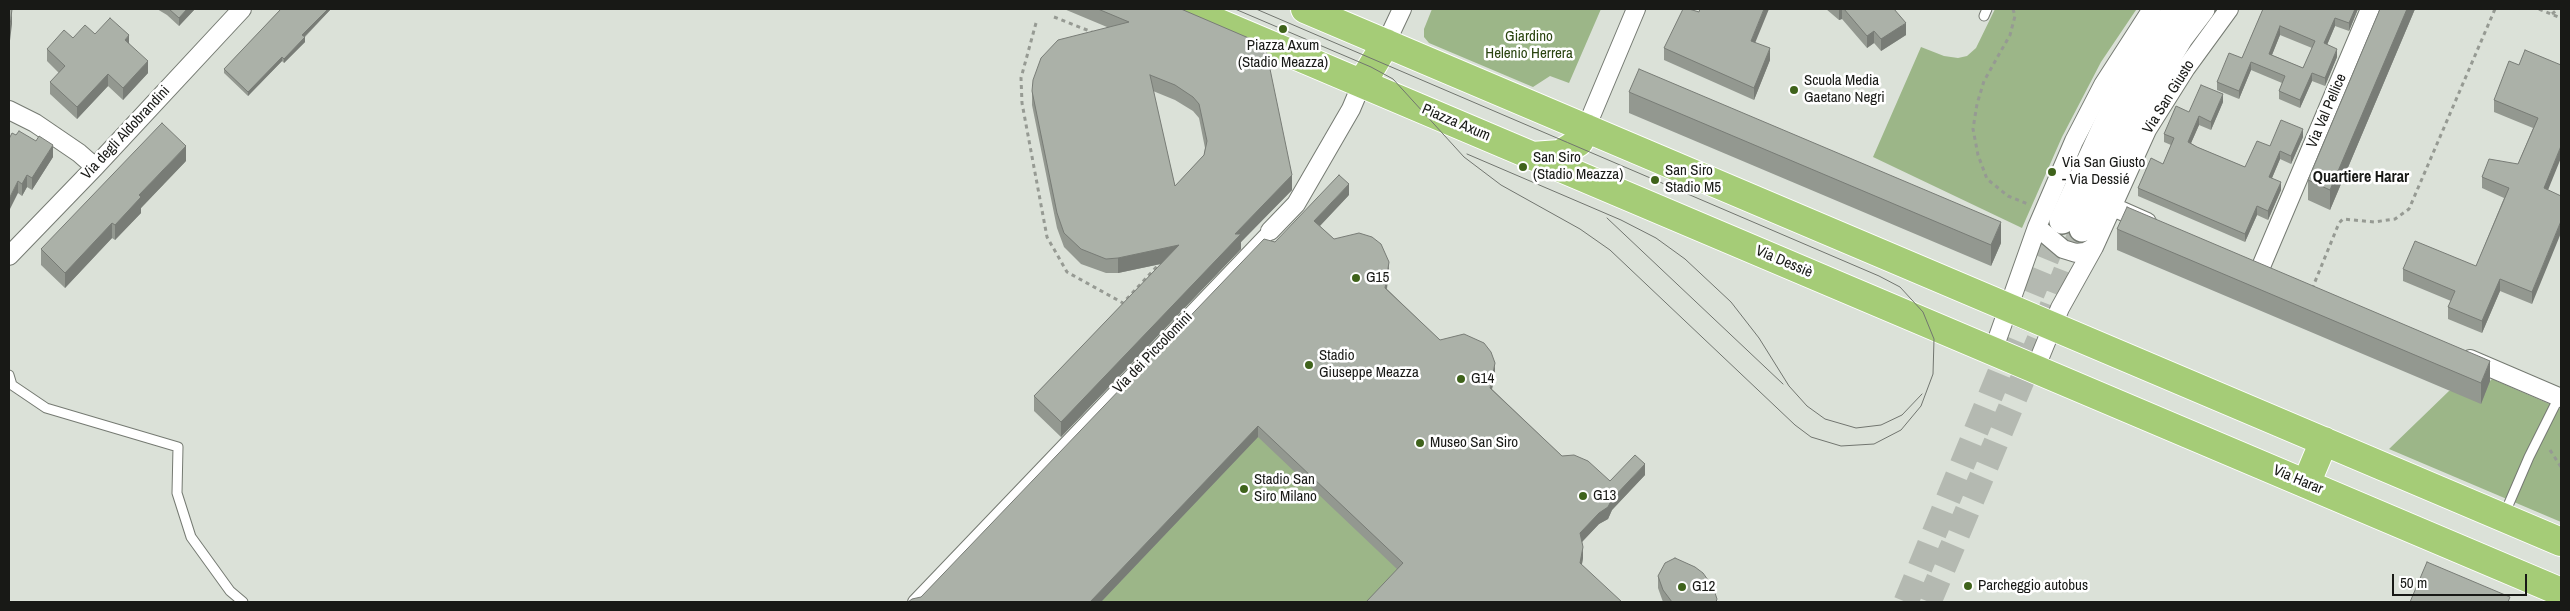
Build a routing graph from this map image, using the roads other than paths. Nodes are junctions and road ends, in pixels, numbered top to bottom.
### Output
1 (242, 9) edge
2 (1186, 9) edge
3 (1305, 9) edge
4 (1402, 9) edge
5 (1636, 9) edge
6 (2152, 9) edge
7 (2176, 9) edge
8 (2202, 9) edge
9 (2229, 9) edge
10 (2370, 9) edge
11 (1386, 43) junction
12 (1362, 83) junction
13 (9, 110) edge
14 (1586, 128) junction
15 (1532, 156) junction
16 (95, 167) junction
17 (2112, 207) junction
18 (2064, 227) junction
19 (2164, 229) edge
20 (1270, 230) joint
21 (9, 256) edge
22 (2243, 262) edge
23 (2260, 269) junction
24 (2278, 277) edge
25 (2009, 308) junction
26 (2053, 326) junction
27 (1993, 351) junction
28 (2457, 354) edge
29 (2035, 369) junction
30 (9, 375) edge
31 (2560, 395) edge
32 (2324, 441) junction
33 (2306, 484) junction
34 (2503, 517) junction
35 (2561, 542) edge
36 (2561, 592) edge
37 (243, 602) edge
38 (915, 602) edge

1 - 16 street, Via degli Aldobrandini
2 - 12 main road, Piazza Axum
3 - 11 main road
4 - 11 street
5 - 14 street, Piazza Axum
6 - 18 street, Via San Giusto
7 - 18 main road, Via San Giusto
8 - 18 main road, Via San Giusto
9 - 17 street, Via San Giusto
10 - 23 street, Via Val Pellice
11 - 12 main road
11 - 14 main road
12 - 15 main road, Piazza Axum
12 - 20 street, Via dei Piccolomini
13 - 16 street
14 - 15 main road, Piazza Axum
14 - 25 main road
15 - 27 main road, Via Dessiè
16 - 21 street, Via degli Aldobrandini
17 - 18 street, Via San Giusto
17 - 19 street
18 - 25 street, Via San Giusto
18 - 26 street, Via San Giusto
20 - 38 street, Via dei Piccolomini
22 - 23 street
23 - 24 street
25 - 26 main road
25 - 27 street, Via San Giusto
26 - 29 street, Via San Giusto
26 - 32 main road
27 - 29 main road, Via Dessiè
28 - 31 street
29 - 33 main road, Via Harar
30 - 37 lane
31 - 34 lane
32 - 33 main road
32 - 34 main road
33 - 36 main road, Via Harar
34 - 35 main road

